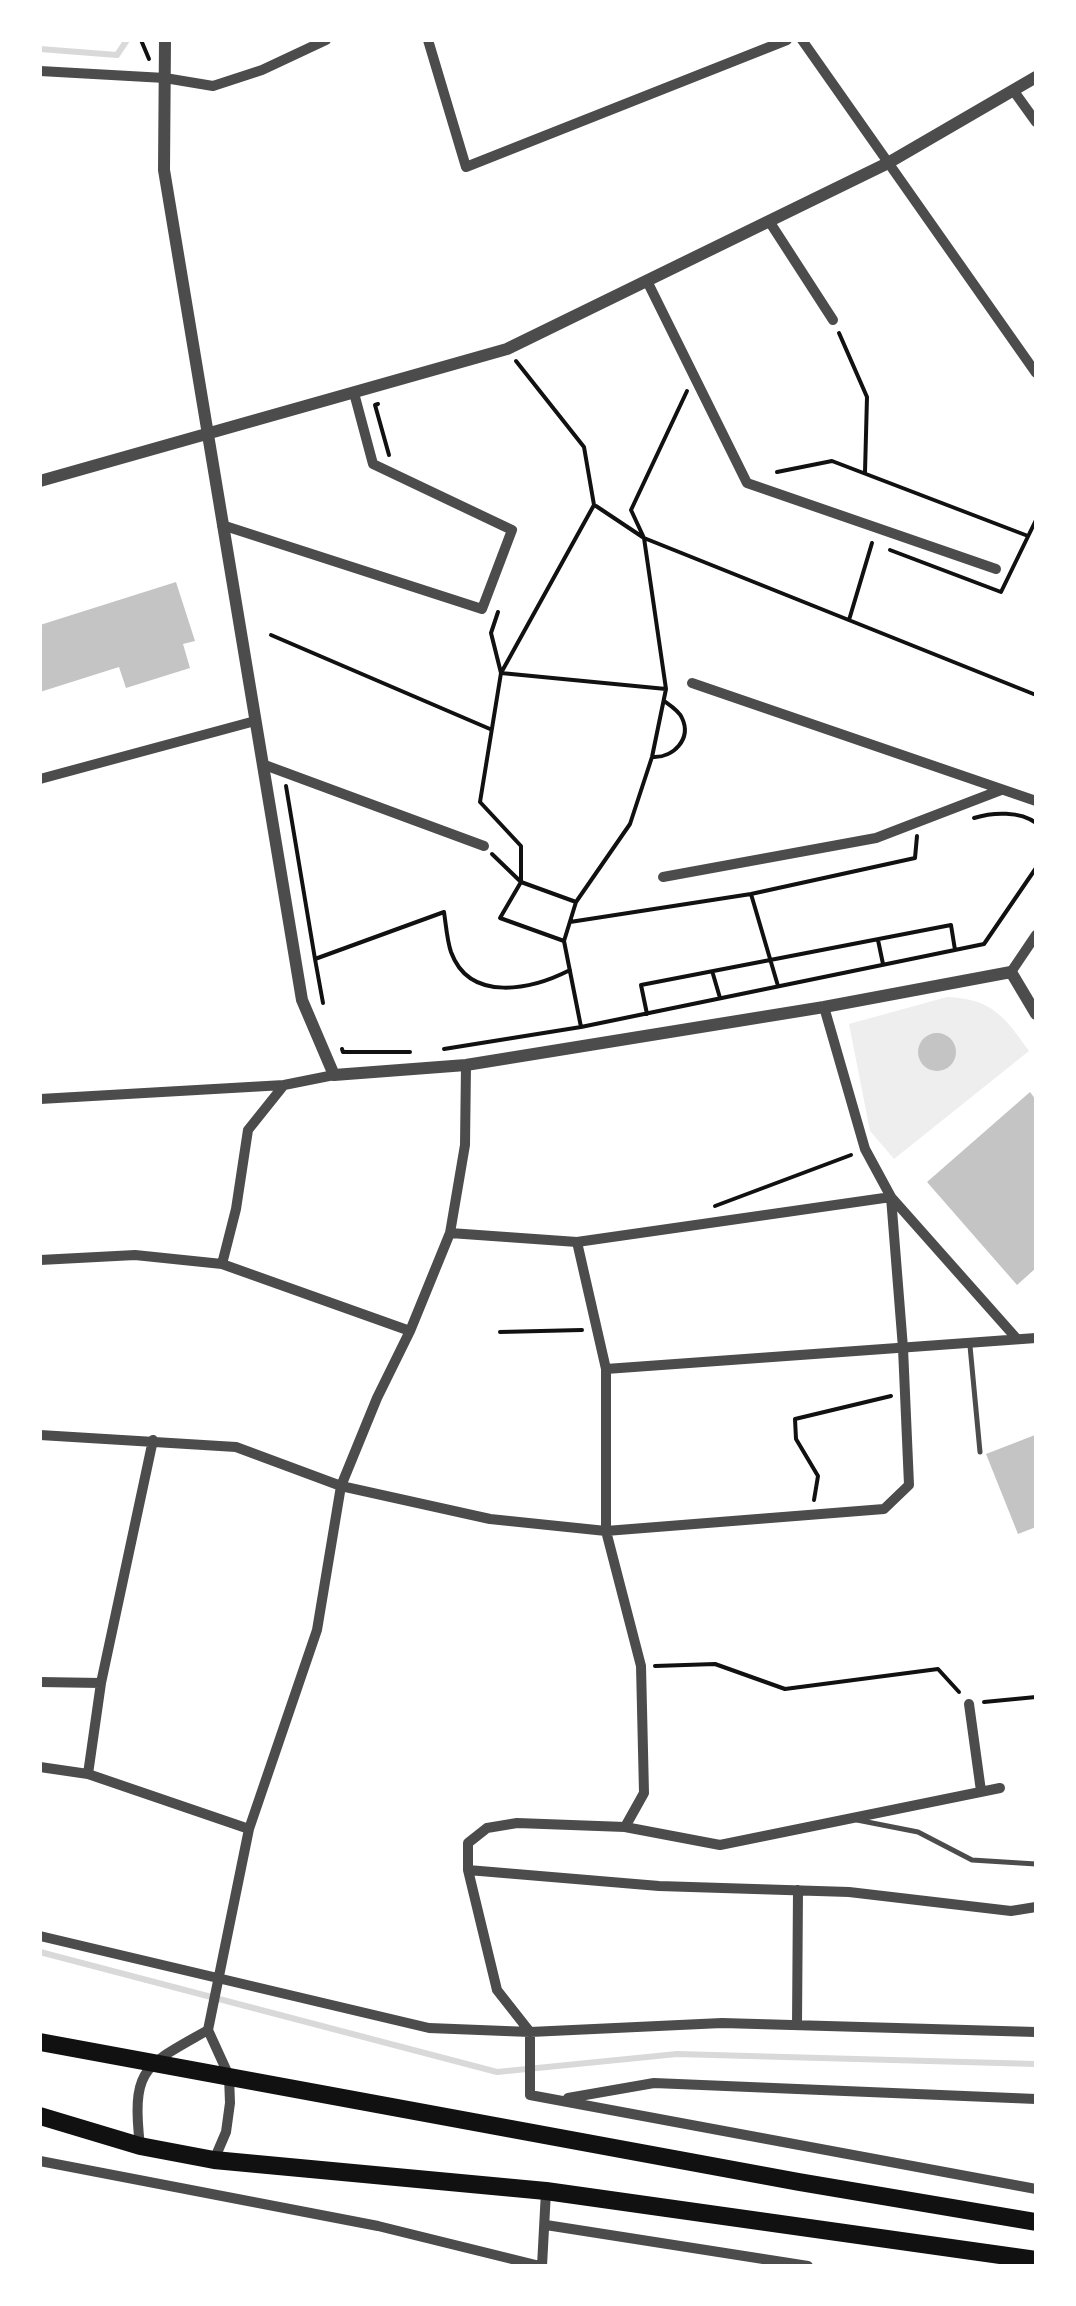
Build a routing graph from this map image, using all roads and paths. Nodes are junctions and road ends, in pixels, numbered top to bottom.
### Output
1 (141, 40) edge
2 (165, 40) edge
3 (326, 40) edge
4 (428, 40) edge
5 (787, 40) edge
6 (802, 40) edge
7 (145, 54) dead end
8 (40, 71) edge
9 (1036, 77) edge
10 (165, 78) junction
11 (1014, 90) junction
12 (1036, 122) edge
13 (888, 163) junction
14 (768, 221) junction
15 (647, 280) junction
16 (833, 320) joint
17 (506, 349) junction
18 (1036, 373) edge
19 (687, 390) dead end
20 (354, 393) junction
21 (392, 399) dead end
22 (207, 434) junction
23 (389, 456) dead end
24 (777, 472) dead end
25 (865, 472) junction
26 (40, 481) edge
27 (594, 505) junction
28 (1036, 520) edge
29 (222, 525) junction
30 (1028, 536) junction
31 (644, 538) junction
32 (872, 543) dead end
33 (890, 550) dead end
34 (996, 569) dead end
35 (504, 598) dead end
36 (848, 620) junction
37 (271, 636) dead end
38 (501, 673) junction
39 (692, 683) dead end
40 (666, 689) junction
41 (1036, 695) edge
42 (664, 701) junction
43 (255, 722) junction
44 (490, 729) junction
45 (652, 757) junction
46 (262, 764) junction
47 (284, 772) junction
48 (40, 779) edge
49 (1002, 790) junction
50 (1036, 801) edge
51 (972, 818) dead end
52 (1036, 824) edge
53 (917, 836) dead end
54 (484, 846) joint
55 (1036, 868) edge
56 (663, 878) dead end
57 (521, 882) junction
58 (751, 894) junction
59 (576, 902) junction
60 (570, 922) junction
61 (1036, 935) edge
62 (878, 938) junction
63 (564, 941) junction
64 (955, 950) junction
65 (315, 959) junction
66 (771, 960) junction
67 (882, 964) junction
68 (570, 970) junction
69 (713, 972) junction
70 (1011, 972) junction
71 (778, 986) junction
72 (720, 998) junction
73 (824, 1007) junction
74 (324, 1011) dead end
75 (647, 1014) junction
76 (1036, 1014) edge
77 (581, 1027) junction
78 (337, 1038) dead end
79 (431, 1051) dead end
80 (414, 1052) dead end
81 (466, 1066) junction
82 (334, 1075) junction
83 (284, 1085) junction
84 (40, 1098) edge
85 (865, 1149) junction
86 (891, 1197) junction
87 (700, 1212) dead end
88 (450, 1233) junction
89 (577, 1242) junction
90 (40, 1260) edge
91 (222, 1264) junction
92 (596, 1329) junction
93 (410, 1331) junction
94 (500, 1332) dead end
95 (1036, 1338) edge
96 (1016, 1339) junction
97 (970, 1343) junction
98 (904, 1348) junction
99 (606, 1369) junction
100 (905, 1393) junction
101 (40, 1435) edge
102 (153, 1440) junction
103 (980, 1452) dead end
104 (341, 1486) junction
105 (811, 1515) junction
106 (606, 1531) junction
107 (641, 1666) junction
108 (40, 1682) edge
109 (101, 1683) junction
110 (1036, 1697) edge
111 (970, 1704) junction
112 (40, 1767) edge
113 (88, 1774) junction
114 (1000, 1788) dead end
115 (981, 1791) junction
116 (845, 1818) junction
117 (626, 1828) junction
118 (248, 1829) junction
119 (1036, 1864) edge
120 (468, 1870) junction
121 (798, 1890) junction
122 (1036, 1907) edge
123 (40, 1936) edge
124 (219, 1983) junction
125 (797, 2024) junction
126 (208, 2030) junction
127 (530, 2032) junction
128 (1036, 2032) edge
129 (40, 2042) edge
130 (153, 2062) junction
131 (229, 2076) junction
132 (1036, 2099) edge
133 (557, 2100) junction
134 (40, 2116) edge
135 (140, 2146) junction
136 (214, 2160) junction
137 (40, 2161) edge
138 (1036, 2189) edge
139 (546, 2191) junction
140 (1036, 2222) edge
141 (546, 2225) junction
142 (1036, 2260) edge
143 (541, 2266) edge
144 (808, 2266) edge

1 - 7 path
2 - 10 street
3 - 10 street
4 - 5 street
6 - 13 street
8 - 10 street
9 - 11 street
10 - 22 street
11 - 12 street
11 - 13 street
13 - 14 street
13 - 18 street
14 - 15 street
14 - 16 street
15 - 17 street
15 - 34 street
16 - 25 path
17 - 20 street
17 - 27 path
19 - 31 path
20 - 22 street
20 - 29 street
21 - 23 path
22 - 26 street
22 - 29 street
24 - 25 path
25 - 30 path
27 - 31 path
27 - 38 path
28 - 30 path
29 - 43 street
30 - 33 path
31 - 36 path
31 - 40 path
32 - 36 path
35 - 38 path
36 - 41 path
37 - 44 path
38 - 40 path
38 - 44 path
39 - 49 street
40 - 42 path
42 - 45 path
42 - 45 path
43 - 46 street
43 - 48 street
44 - 57 path
45 - 59 path
46 - 47 street
46 - 82 street
47 - 54 street
47 - 65 path
49 - 50 street
49 - 56 street
51 - 52 path
53 - 58 path
54 - 57 path
55 - 64 path
57 - 59 path
57 - 63 path
58 - 60 path
58 - 66 path
59 - 60 path
60 - 63 path
61 - 70 street
62 - 64 path
62 - 66 path
62 - 67 path
63 - 68 path
64 - 67 path
65 - 68 path
65 - 74 path
66 - 69 path
66 - 71 path
67 - 71 path
68 - 77 path
69 - 72 path
69 - 75 path
70 - 73 street
70 - 76 street
71 - 72 path
72 - 75 path
73 - 81 street
73 - 85 street
75 - 77 path
77 - 79 path
78 - 80 path
81 - 82 street
81 - 88 street
82 - 83 street
83 - 84 street
83 - 91 street
85 - 86 street
85 - 87 path
86 - 89 street
86 - 96 street
86 - 98 street
88 - 89 street
88 - 93 street
89 - 92 street
90 - 91 street
91 - 93 street
92 - 94 path
92 - 99 street
93 - 104 street
95 - 96 street
96 - 97 street
97 - 98 street
97 - 103 lane
98 - 99 street
98 - 100 street
99 - 106 street
100 - 105 street
100 - 105 path
101 - 102 street
102 - 104 street
102 - 109 street
104 - 106 street
104 - 118 street
105 - 106 street
106 - 107 street
107 - 111 path
107 - 117 street
108 - 109 street
109 - 113 street
110 - 111 path
111 - 115 street
112 - 113 street
113 - 118 street
114 - 115 street
115 - 116 street
116 - 117 street
116 - 119 lane
117 - 120 street
118 - 124 street
120 - 121 street
120 - 127 street
121 - 122 street
121 - 125 street
123 - 124 street
124 - 126 street
124 - 127 street
125 - 127 street
125 - 128 street
126 - 130 street
126 - 131 street
127 - 133 street
129 - 130 highway
130 - 131 highway
130 - 135 street
131 - 136 street
131 - 140 highway
132 - 133 street
133 - 138 street
134 - 135 highway
135 - 136 highway
136 - 139 highway
137 - 143 street
139 - 141 street
139 - 142 highway
141 - 143 street
141 - 144 street

